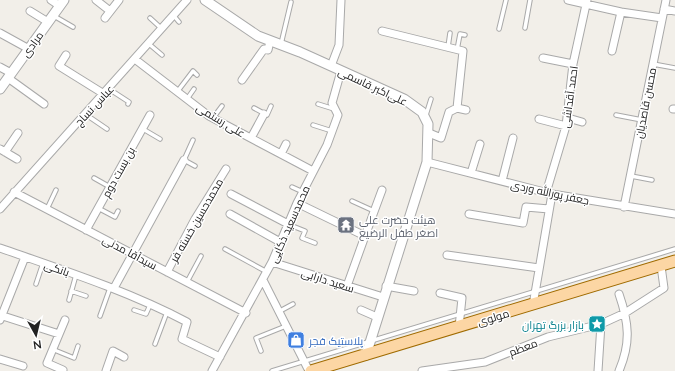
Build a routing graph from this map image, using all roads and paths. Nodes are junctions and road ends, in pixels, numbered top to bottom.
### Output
1 (51, 0) edge
2 (96, 0) edge
3 (119, 0) edge
4 (188, 0) edge
5 (206, 0) edge
6 (341, 0) edge
7 (506, 0) edge
8 (530, 0) edge
9 (568, 0) edge
10 (666, 0) edge
11 (291, 2) dead end
12 (587, 2) edge
13 (62, 3) edge
14 (664, 9) junction
15 (30, 11) dead end
16 (110, 11) junction
17 (675, 11) edge
18 (621, 12) junction
19 (174, 16) junction
20 (105, 18) dead end
21 (150, 18) dead end
22 (662, 18) junction
23 (51, 19) junction
24 (179, 22) dead end
25 (73, 27) dead end
26 (524, 28) dead end
27 (162, 29) junction
28 (499, 29) dead end
29 (382, 31) dead end
30 (0, 33) edge
31 (450, 33) dead end
32 (466, 36) dead end
33 (270, 41) junction
34 (149, 44) junction
35 (281, 45) junction
36 (448, 47) junction
37 (29, 49) junction
38 (460, 50) junction
39 (612, 51) dead end
40 (66, 55) dead end
41 (162, 56) dead end
42 (543, 58) dead end
43 (136, 60) junction
44 (574, 64) junction
45 (653, 64) junction
46 (332, 66) junction
47 (0, 67) edge
48 (675, 68) edge
49 (341, 71) junction
50 (197, 75) dead end
51 (10, 76) junction
52 (242, 80) dead end
53 (0, 89) edge
54 (194, 89) dead end
55 (107, 91) junction
56 (177, 92) junction
57 (187, 99) junction
58 (431, 99) dead end
59 (44, 104) dead end
60 (128, 104) dead end
61 (318, 104) dead end
62 (222, 106) dead end
63 (271, 106) dead end
64 (254, 108) dead end
65 (457, 108) junction
66 (336, 109) junction
67 (466, 110) dead end
68 (85, 114) junction
69 (264, 114) junction
70 (150, 115) dead end
71 (616, 115) dead end
72 (425, 117) junction
73 (213, 118) junction
74 (568, 118) junction
75 (539, 119) dead end
76 (642, 120) junction
77 (582, 122) dead end
78 (313, 125) dead end
79 (566, 126) junction
80 (107, 129) dead end
81 (142, 129) junction
82 (332, 131) junction
83 (18, 133) dead end
84 (429, 133) junction
85 (251, 138) junction
86 (513, 138) dead end
87 (160, 139) dead end
88 (193, 140) dead end
89 (286, 144) dead end
90 (480, 144) dead end
91 (2, 150) edge
92 (281, 154) junction
93 (17, 159) dead end
94 (184, 160) junction
95 (427, 162) junction
96 (195, 166) dead end
97 (226, 169) dead end
98 (313, 171) junction
99 (471, 173) junction
100 (630, 176) junction
101 (94, 178) dead end
102 (652, 180) dead end
103 (502, 181) junction
104 (110, 187) junction
105 (292, 187) dead end
106 (56, 190) dead end
107 (382, 190) dead end
108 (14, 192) junction
109 (303, 192) junction
110 (231, 194) dead end
111 (549, 194) junction
112 (352, 201) dead end
113 (297, 203) junction
114 (624, 207) junction
115 (98, 208) junction
116 (0, 209) edge
117 (47, 209) junction
118 (549, 209) junction
119 (118, 211) dead end
120 (374, 211) junction
121 (230, 214) dead end
122 (469, 214) dead end
123 (675, 214) edge
124 (290, 225) junction
125 (86, 230) junction
126 (365, 236) junction
127 (282, 242) junction
128 (315, 243) dead end
129 (0, 248) edge
130 (225, 249) dead end
131 (675, 250) edge
132 (133, 254) junction
133 (447, 255) dead end
134 (201, 256) dead end
135 (25, 257) junction
136 (675, 261) edge
137 (272, 262) junction
138 (43, 263) junction
139 (660, 266) junction
140 (539, 268) junction
141 (167, 272) junction
142 (267, 272) junction
143 (76, 275) junction
144 (263, 280) junction
145 (187, 282) junction
146 (36, 284) dead end
147 (347, 286) junction
148 (386, 286) junction
149 (113, 288) junction
150 (536, 290) junction
151 (71, 291) junction
152 (414, 291) dead end
153 (440, 293) dead end
154 (619, 294) dead end
155 (86, 296) dead end
156 (383, 297) junction
157 (69, 300) dead end
158 (293, 304) dead end
159 (150, 305) junction
160 (533, 305) junction
161 (134, 310) dead end
162 (361, 310) dead end
163 (280, 311) junction
164 (167, 312) junction
165 (246, 313) junction
166 (625, 313) junction
167 (460, 314) junction
168 (100, 316) dead end
169 (1, 317) edge
170 (377, 318) junction
171 (65, 320) dead end
172 (601, 324) junction
173 (287, 325) junction
174 (459, 327) junction
175 (59, 334) junction
176 (369, 342) junction
177 (155, 344) dead end
178 (78, 346) dead end
179 (52, 349) junction
180 (261, 351) dead end
181 (366, 355) junction
182 (124, 357) dead end
183 (220, 357) junction
184 (0, 359) edge
185 (304, 362) junction
186 (23, 366) dead end
187 (63, 370) dead end
188 (106, 371) edge
189 (212, 371) edge
190 (272, 371) edge
191 (310, 371) edge
192 (422, 371) edge
193 (598, 371) edge
194 (619, 371) edge

1 - 13 street
2 - 16 street
3 - 16 street
4 - 19 street, عباس نساج
5 - 33 street, علی‌اکبر قاسمی
6 - 46 street
7 - 28 lane
8 - 26 lane
9 - 12 street
10 - 14 street, محسن قاصدیان
11 - 35 lane
12 - 18 street
12 - 44 street, احمد آقداشی
13 - 23 street, مرادی
14 - 17 street
14 - 22 street, محسن قاصدیان
15 - 23 street
16 - 20 street
18 - 22 street
18 - 39 street
19 - 24 lane
19 - 27 street, عباس نساج
21 - 27 lane
22 - 45 street, محسن قاصدیان
23 - 25 lane
23 - 37 street, مرادی
27 - 34 street, عباس نساج
29 - 36 street
30 - 37 street
31 - 36 lane
32 - 38 lane
33 - 35 street, علی‌اکبر قاسمی
33 - 52 street
34 - 41 lane
34 - 43 street, عباس نساج
35 - 46 street, علی‌اکبر قاسمی
36 - 38 street
37 - 51 street, مرادی
38 - 65 street
40 - 55 street
42 - 44 street
43 - 55 street, عباس نساج
43 - 56 street, علی رستمی
44 - 74 street, احمد آقداشی
45 - 48 lane
45 - 76 street, محسن قاصدیان
46 - 49 street, علی‌اکبر قاسمی
47 - 51 street
49 - 66 street, محمدسعید ذکایی
49 - 72 street, علی‌اکبر قاسمی
50 - 56 lane
51 - 53 street, مرادی
51 - 59 street
54 - 57 lane
55 - 60 lane
55 - 68 street, عباس نساج
56 - 57 street, علی رستمی
57 - 73 street, علی رستمی
58 - 72 lane
61 - 66 lane
62 - 73 lane
63 - 69 lane
64 - 69 lane
65 - 67 street
65 - 84 street
66 - 82 street, محمدسعید ذکایی
68 - 80 lane
68 - 108 street, عباس نساج
69 - 85 street
70 - 81 street, بن بست دوم
71 - 76 lane
72 - 84 street
73 - 85 street, علی رستمی
74 - 77 street
74 - 79 street, احمد آقداشی
75 - 79 street
76 - 100 street, محسن قاصدیان
78 - 82 lane
79 - 111 street, احمد آقداشی
81 - 87 lane
81 - 104 street, بن بست دوم
82 - 98 street, محمدسعید ذکایی
83 - 91 street
84 - 95 street
85 - 92 street, علی رستمی
86 - 103 street
88 - 94 lane
89 - 92 street
90 - 99 street
91 - 93 street
92 - 98 street, علی رستمی
94 - 96 lane
94 - 132 street
95 - 99 street, جعفر پورالله وردی
95 - 148 street
97 - 141 street, محمدحسین خسته فر
98 - 109 street, محمدسعید ذکایی
99 - 103 street, جعفر پورالله وردی
100 - 102 lane
100 - 114 street, محسن قاصدیان
101 - 104 lane
103 - 111 street, جعفر پورالله وردی
104 - 115 street, بن بست دوم
105 - 109 lane
106 - 117 lane
107 - 120 street
108 - 116 street, عباس نساج
108 - 117 street, سیدآقا مدنی
109 - 113 street, محمدسعید ذکایی
110 - 124 street
111 - 114 street, جعفر پورالله وردی
111 - 118 street, احمد آقداشی
112 - 120 lane
113 - 124 street, محمدسعید ذکایی
113 - 126 street
114 - 123 street, جعفر پورالله وردی
115 - 119 lane
115 - 125 street, بن بست دوم
117 - 125 street, سیدآقا مدنی
118 - 122 street
118 - 140 street, احمد آقداشی
120 - 126 street
121 - 127 street
124 - 127 street, محمدسعید ذکایی
124 - 128 lane
125 - 132 street, سیدآقا مدنی
126 - 147 street
127 - 137 street, محمدسعید ذکایی
129 - 135 street, بانکی
130 - 142 lane
131 - 150 lane
132 - 141 street, سیدآقا مدنی
132 - 149 street
133 - 140 street
134 - 145 lane
135 - 138 street, بانکی
135 - 169 street
136 - 139 main road, مولوی
137 - 142 street, محمدسعید ذکایی
137 - 147 street, سعید دارابی
138 - 143 street, بانکی
138 - 146 lane
139 - 160 main road, مولوی
139 - 166 street, معظم
140 - 150 street, احمد آقداشی
141 - 145 street, سیدآقا مدنی
142 - 144 street, محمدسعید ذکایی
143 - 149 street, بانکی
143 - 151 lane
144 - 163 street
144 - 165 street, محمدسعید ذکایی
145 - 165 street, سیدآقا مدنی
147 - 156 street, سعید دارابی
148 - 152 street
148 - 156 street
149 - 159 street, بانکی
149 - 168 lane
150 - 160 street, احمد آقداشی
150 - 167 lane
151 - 155 lane
151 - 157 lane
153 - 167 street
154 - 166 street
156 - 170 street
158 - 163 lane
159 - 161 lane
159 - 164 street, بانکی
160 - 174 main road, مولوی
162 - 170 street
163 - 173 street
164 - 177 lane
164 - 183 street, بانکی
165 - 183 street, محمدسعید ذکایی
166 - 172 street, معظم
166 - 194 street
167 - 174 street
167 - 176 lane
169 - 175 street
170 - 176 street
171 - 175 street
172 - 192 street, معظم
172 - 193 street
173 - 180 lane
173 - 185 street
174 - 181 main road, مولوی
175 - 179 street
176 - 181 street
176 - 185 lane
178 - 179 lane
179 - 187 street
181 - 191 main road, مولوی
182 - 188 street
183 - 189 street, محمدسعید ذکایی
184 - 186 street
185 - 190 lane
185 - 191 street

